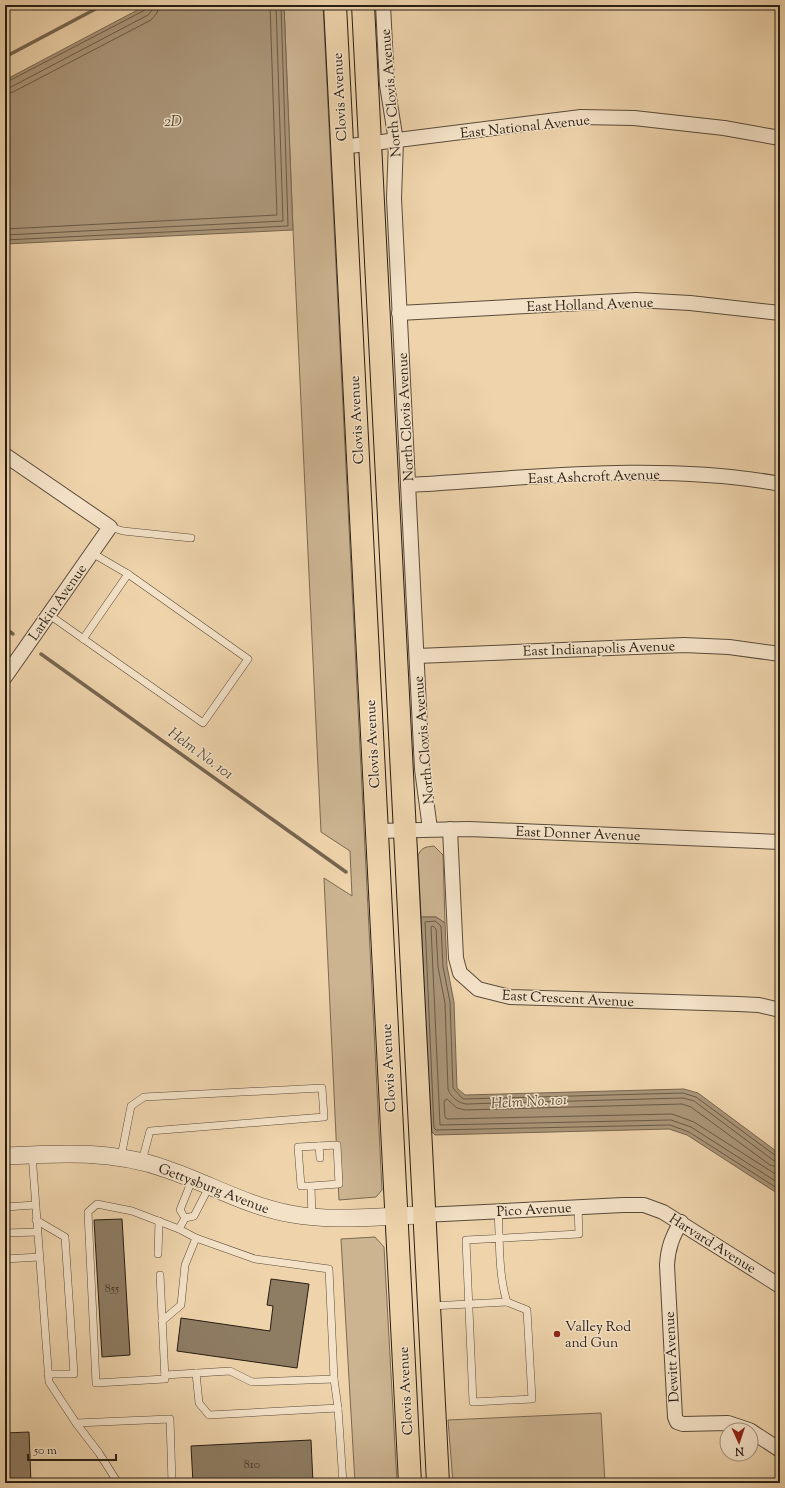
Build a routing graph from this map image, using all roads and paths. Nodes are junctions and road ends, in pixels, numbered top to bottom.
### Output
1 (335, 5) edge
2 (364, 5) edge
3 (383, 5) edge
4 (780, 138) edge
5 (396, 141) junction
6 (371, 144) junction
7 (342, 148) junction
8 (399, 313) junction
9 (780, 313) edge
10 (5, 455) edge
11 (780, 484) edge
12 (408, 485) junction
13 (110, 527) junction
14 (191, 538) dead end
15 (92, 553) junction
16 (128, 574) junction
17 (48, 614) junction
18 (83, 639) junction
19 (780, 654) edge
20 (417, 656) junction
21 (6, 671) edge
22 (430, 829) junction
23 (450, 829) junction
24 (404, 830) junction
25 (376, 831) junction
26 (780, 842) edge
27 (780, 1010) edge
28 (319, 1146) junction
29 (32, 1154) junction
30 (5, 1156) edge
31 (121, 1157) junction
32 (320, 1158) dead end
33 (142, 1162) junction
34 (192, 1180) junction
35 (311, 1186) junction
36 (209, 1187) junction
37 (35, 1205) junction
38 (644, 1206) joint
39 (5, 1207) edge
40 (578, 1207) junction
41 (498, 1211) junction
42 (423, 1215) junction
43 (396, 1216) junction
44 (185, 1218) junction
45 (312, 1218) junction
46 (36, 1220) junction
47 (159, 1220) junction
48 (681, 1222) junction
49 (180, 1229) junction
50 (5, 1232) edge
51 (37, 1232) junction
52 (500, 1237) junction
53 (196, 1238) junction
54 (158, 1254) dead end
55 (39, 1257) junction
56 (5, 1259) edge
57 (160, 1276) dead end
58 (780, 1286) edge
59 (507, 1302) junction
60 (469, 1304) junction
61 (429, 1306) junction
62 (162, 1321) junction
63 (196, 1373) junction
64 (48, 1374) junction
65 (165, 1375) junction
66 (334, 1379) junction
67 (338, 1408) junction
68 (76, 1423) junction
69 (719, 1423) edge
70 (759, 1437) edge
71 (780, 1450) edge
72 (118, 1483) edge
73 (172, 1483) edge
74 (343, 1483) edge
75 (410, 1483) edge
76 (438, 1483) edge

1 - 7 main road, Clovis Avenue
2 - 6 main road, Clovis Avenue
3 - 5 street, North Clovis Avenue
4 - 5 street, East National Avenue
5 - 6 street, East National Avenue
5 - 8 street, North Clovis Avenue
6 - 7 street, East National Avenue
6 - 24 main road, Clovis Avenue
7 - 25 main road, Clovis Avenue
8 - 9 street, East Holland Avenue
8 - 12 street, North Clovis Avenue
10 - 13 street
11 - 12 street, East Ashcroft Avenue
12 - 20 street, North Clovis Avenue
13 - 14 lane
13 - 15 street, Larkin Avenue
15 - 16 lane
15 - 17 street, Larkin Avenue
16 - 18 lane
16 - 18 lane
17 - 18 lane
17 - 21 street, Larkin Avenue
19 - 20 street, East Indianapolis Avenue
20 - 22 street, North Clovis Avenue
22 - 23 street, East Donner Avenue
22 - 24 street, East Donner Avenue
23 - 26 street, East Donner Avenue
23 - 27 street, East Crescent Avenue
24 - 25 street, East Donner Avenue
24 - 42 main road, Clovis Avenue
25 - 43 main road, Clovis Avenue
28 - 32 lane
28 - 35 lane
28 - 35 lane
29 - 30 street, Gettysburg Avenue
29 - 31 street, Gettysburg Avenue
29 - 37 lane
31 - 33 street, Gettysburg Avenue
31 - 33 lane
33 - 34 street, Gettysburg Avenue
34 - 36 street, Gettysburg Avenue
34 - 44 lane
35 - 45 lane
36 - 44 lane
36 - 45 street, Gettysburg Avenue
37 - 39 lane
37 - 46 lane
38 - 40 street, Pico Avenue
38 - 48 street, Harvard Avenue
40 - 41 street, Pico Avenue
40 - 52 lane
41 - 42 street, Pico Avenue
41 - 52 lane
42 - 43 street, Gettysburg Avenue
42 - 61 main road, Clovis Avenue
43 - 45 street, Gettysburg Avenue
43 - 75 main road, Clovis Avenue
44 - 49 lane
46 - 51 lane
46 - 64 lane
47 - 49 lane
47 - 54 lane
47 - 65 lane
48 - 58 street, Harvard Avenue
48 - 69 street, Dewitt Avenue
49 - 53 lane
50 - 51 lane
51 - 55 lane
52 - 59 lane
52 - 60 lane
53 - 62 lane
53 - 66 lane
55 - 56 lane
55 - 64 lane
57 - 62 lane
59 - 60 lane
59 - 60 lane
60 - 61 lane
61 - 76 main road, Clovis Avenue
62 - 65 lane
63 - 65 lane
63 - 66 lane
63 - 67 lane
64 - 68 lane
66 - 67 lane
67 - 74 lane
68 - 72 lane
68 - 73 lane
70 - 71 street, Dewitt Avenue

